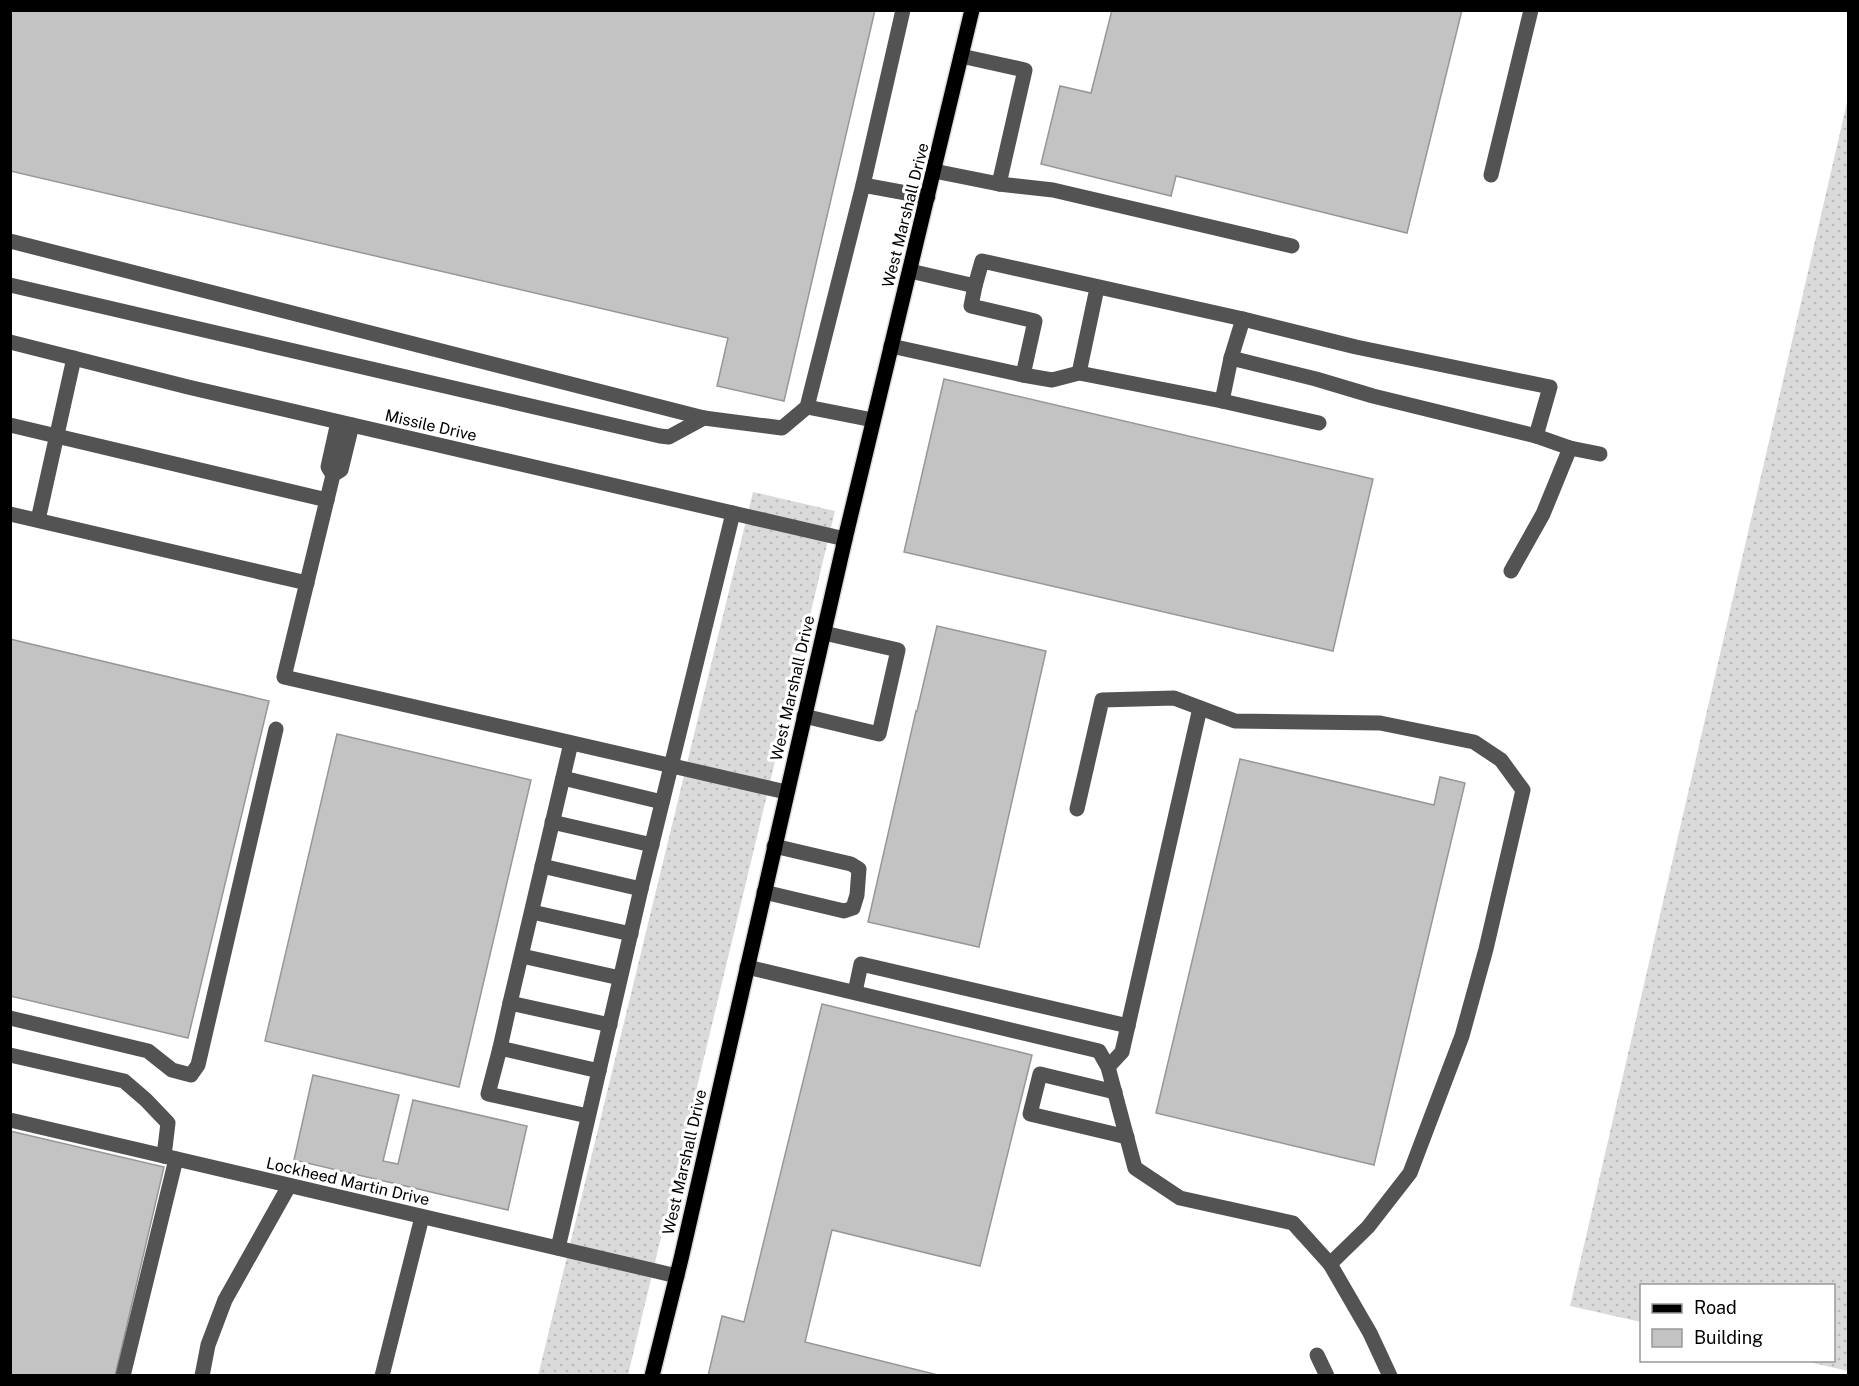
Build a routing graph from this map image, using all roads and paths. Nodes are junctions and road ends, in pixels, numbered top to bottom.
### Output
1 (903, 10) edge
2 (972, 10) edge
3 (1530, 10) edge
4 (961, 56) junction
5 (934, 171) junction
6 (1491, 176) dead end
7 (999, 184) junction
8 (863, 185) junction
9 (928, 197) junction
10 (10, 241) edge
11 (1292, 246) dead end
12 (910, 271) junction
13 (10, 285) edge
14 (975, 286) junction
15 (1097, 288) junction
16 (1243, 319) junction
17 (10, 342) edge
18 (891, 346) junction
19 (74, 358) junction
20 (1232, 358) junction
21 (1079, 373) junction
22 (1023, 375) junction
23 (1222, 401) junction
24 (807, 407) junction
25 (704, 418) junction
26 (873, 420) junction
27 (1318, 423) dead end
28 (345, 424) junction
29 (10, 425) edge
30 (57, 436) junction
31 (1536, 436) junction
32 (1570, 448) junction
33 (1600, 454) dead end
34 (327, 500) junction
35 (733, 513) junction
36 (10, 514) edge
37 (39, 520) junction
38 (845, 539) junction
39 (1511, 571) dead end
40 (307, 583) junction
41 (824, 633) junction
42 (1200, 708) junction
43 (804, 716) junction
44 (276, 729) dead end
45 (571, 743) junction
46 (671, 766) junction
47 (563, 778) junction
48 (786, 792) junction
49 (662, 802) junction
50 (1077, 809) dead end
51 (552, 822) junction
52 (652, 845) junction
53 (774, 846) junction
54 (542, 866) junction
55 (641, 889) junction
56 (764, 892) junction
57 (532, 912) junction
58 (631, 934) junction
59 (522, 956) junction
60 (747, 967) junction
61 (620, 978) junction
62 (855, 992) junction
63 (510, 1003) junction
64 (10, 1018) edge
65 (610, 1025) junction
66 (1128, 1026) junction
67 (500, 1048) junction
68 (10, 1055) edge
69 (1108, 1067) junction
70 (598, 1071) junction
71 (1115, 1092) junction
72 (588, 1116) junction
73 (10, 1120) edge
74 (1127, 1137) junction
75 (170, 1158) junction
76 (289, 1186) junction
77 (423, 1217) junction
78 (558, 1248) junction
79 (1330, 1264) junction
80 (677, 1276) junction
81 (1317, 1355) dead end
82 (123, 1376) edge
83 (202, 1376) edge
84 (382, 1376) edge
85 (652, 1376) edge
86 (1328, 1376) edge
87 (1390, 1376) edge

1 - 8 lane
2 - 4 main road, West Marshall Drive
3 - 6 lane
4 - 5 main road, West Marshall Drive
4 - 7 lane
5 - 7 lane
5 - 9 main road, West Marshall Drive
7 - 11 lane
8 - 9 lane
8 - 24 lane
9 - 12 main road, West Marshall Drive
10 - 25 lane
12 - 14 lane
12 - 18 main road, West Marshall Drive
13 - 25 lane
14 - 15 lane
14 - 22 lane
15 - 16 lane
15 - 21 lane
16 - 20 lane
16 - 31 lane
17 - 19 lane, Missile Drive
18 - 22 lane
18 - 26 main road, West Marshall Drive
19 - 28 lane, Missile Drive
19 - 30 lane
20 - 23 lane
20 - 31 lane
21 - 22 lane
21 - 23 lane
23 - 27 lane
24 - 25 lane
24 - 26 lane
26 - 38 main road, West Marshall Drive
28 - 34 lane
28 - 35 lane, Missile Drive
29 - 30 lane
30 - 34 lane
30 - 37 lane
31 - 32 lane
32 - 33 lane
32 - 39 lane
34 - 40 lane
35 - 38 lane, Missile Drive
35 - 46 lane
36 - 37 lane
37 - 40 lane
38 - 41 main road, West Marshall Drive
40 - 45 lane
41 - 43 main road, West Marshall Drive
41 - 43 lane
42 - 50 lane
42 - 66 lane
42 - 79 lane
43 - 48 main road, West Marshall Drive
44 - 64 lane
45 - 46 lane
45 - 47 lane
46 - 48 lane
46 - 49 lane
47 - 49 lane
47 - 51 lane
48 - 53 main road, West Marshall Drive
49 - 52 lane
51 - 52 lane
51 - 54 lane
52 - 55 lane
53 - 56 main road, West Marshall Drive
53 - 56 lane
54 - 55 lane
54 - 57 lane
55 - 58 lane
56 - 60 main road, West Marshall Drive
57 - 58 lane
57 - 59 lane
58 - 61 lane
59 - 61 lane
59 - 63 lane
60 - 62 lane
60 - 80 main road, West Marshall Drive
61 - 65 lane
62 - 66 lane
62 - 69 lane
63 - 65 lane
63 - 67 lane
65 - 70 lane
66 - 69 lane
67 - 70 lane
67 - 72 lane
68 - 75 lane
69 - 71 lane
70 - 72 lane
71 - 74 lane
71 - 74 lane
72 - 78 lane
73 - 75 lane, Lockheed Martin Drive
74 - 79 lane
75 - 76 lane, Lockheed Martin Drive
75 - 82 lane
76 - 77 lane, Lockheed Martin Drive
76 - 83 lane
77 - 78 lane, Lockheed Martin Drive
77 - 84 lane
78 - 80 lane, Lockheed Martin Drive
79 - 87 lane
80 - 85 main road, West Marshall Drive
81 - 86 lane

